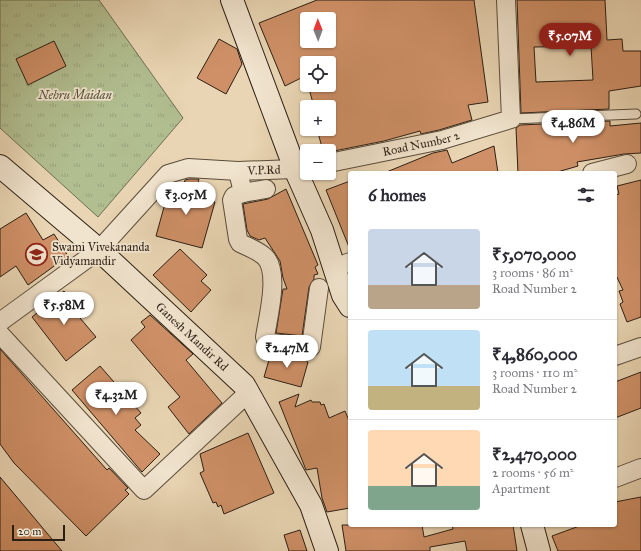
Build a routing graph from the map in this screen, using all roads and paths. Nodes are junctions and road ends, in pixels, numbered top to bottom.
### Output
1 (232, 0) edge
2 (506, 0) edge
3 (636, 114) dead end
4 (511, 119) junction
5 (336, 161) edge
6 (627, 164) dead end
7 (0, 166) edge
8 (300, 166) edge
9 (300, 168) edge
10 (238, 171) junction
11 (600, 171) edge
12 (305, 180) edge
13 (266, 189) dead end
14 (243, 194) junction
15 (99, 250) junction
16 (330, 278) edge
17 (348, 303) edge
18 (0, 322) edge
19 (0, 334) edge
20 (641, 347) edge
21 (617, 355) edge
22 (248, 392) junction
23 (641, 468) edge
24 (617, 477) edge
25 (533, 527) edge
26 (327, 551) edge
27 (539, 551) edge

1 - 8 street, V.P.Rd
2 - 4 street
3 - 4 lane
4 - 5 street, Road Number 2
6 - 11 street
7 - 15 street, Ganesh Mandir Rd
9 - 10 street, V.P.Rd
10 - 14 street
10 - 15 street, V.P.Rd
12 - 16 street, V.P.Rd
13 - 14 street
14 - 16 street
15 - 18 street, V.P.Rd
15 - 22 street, Ganesh Mandir Rd
16 - 17 street, V.P.Rd
19 - 22 street
20 - 21 street
22 - 26 street, Ganesh Mandir Rd
23 - 24 street
25 - 27 street

